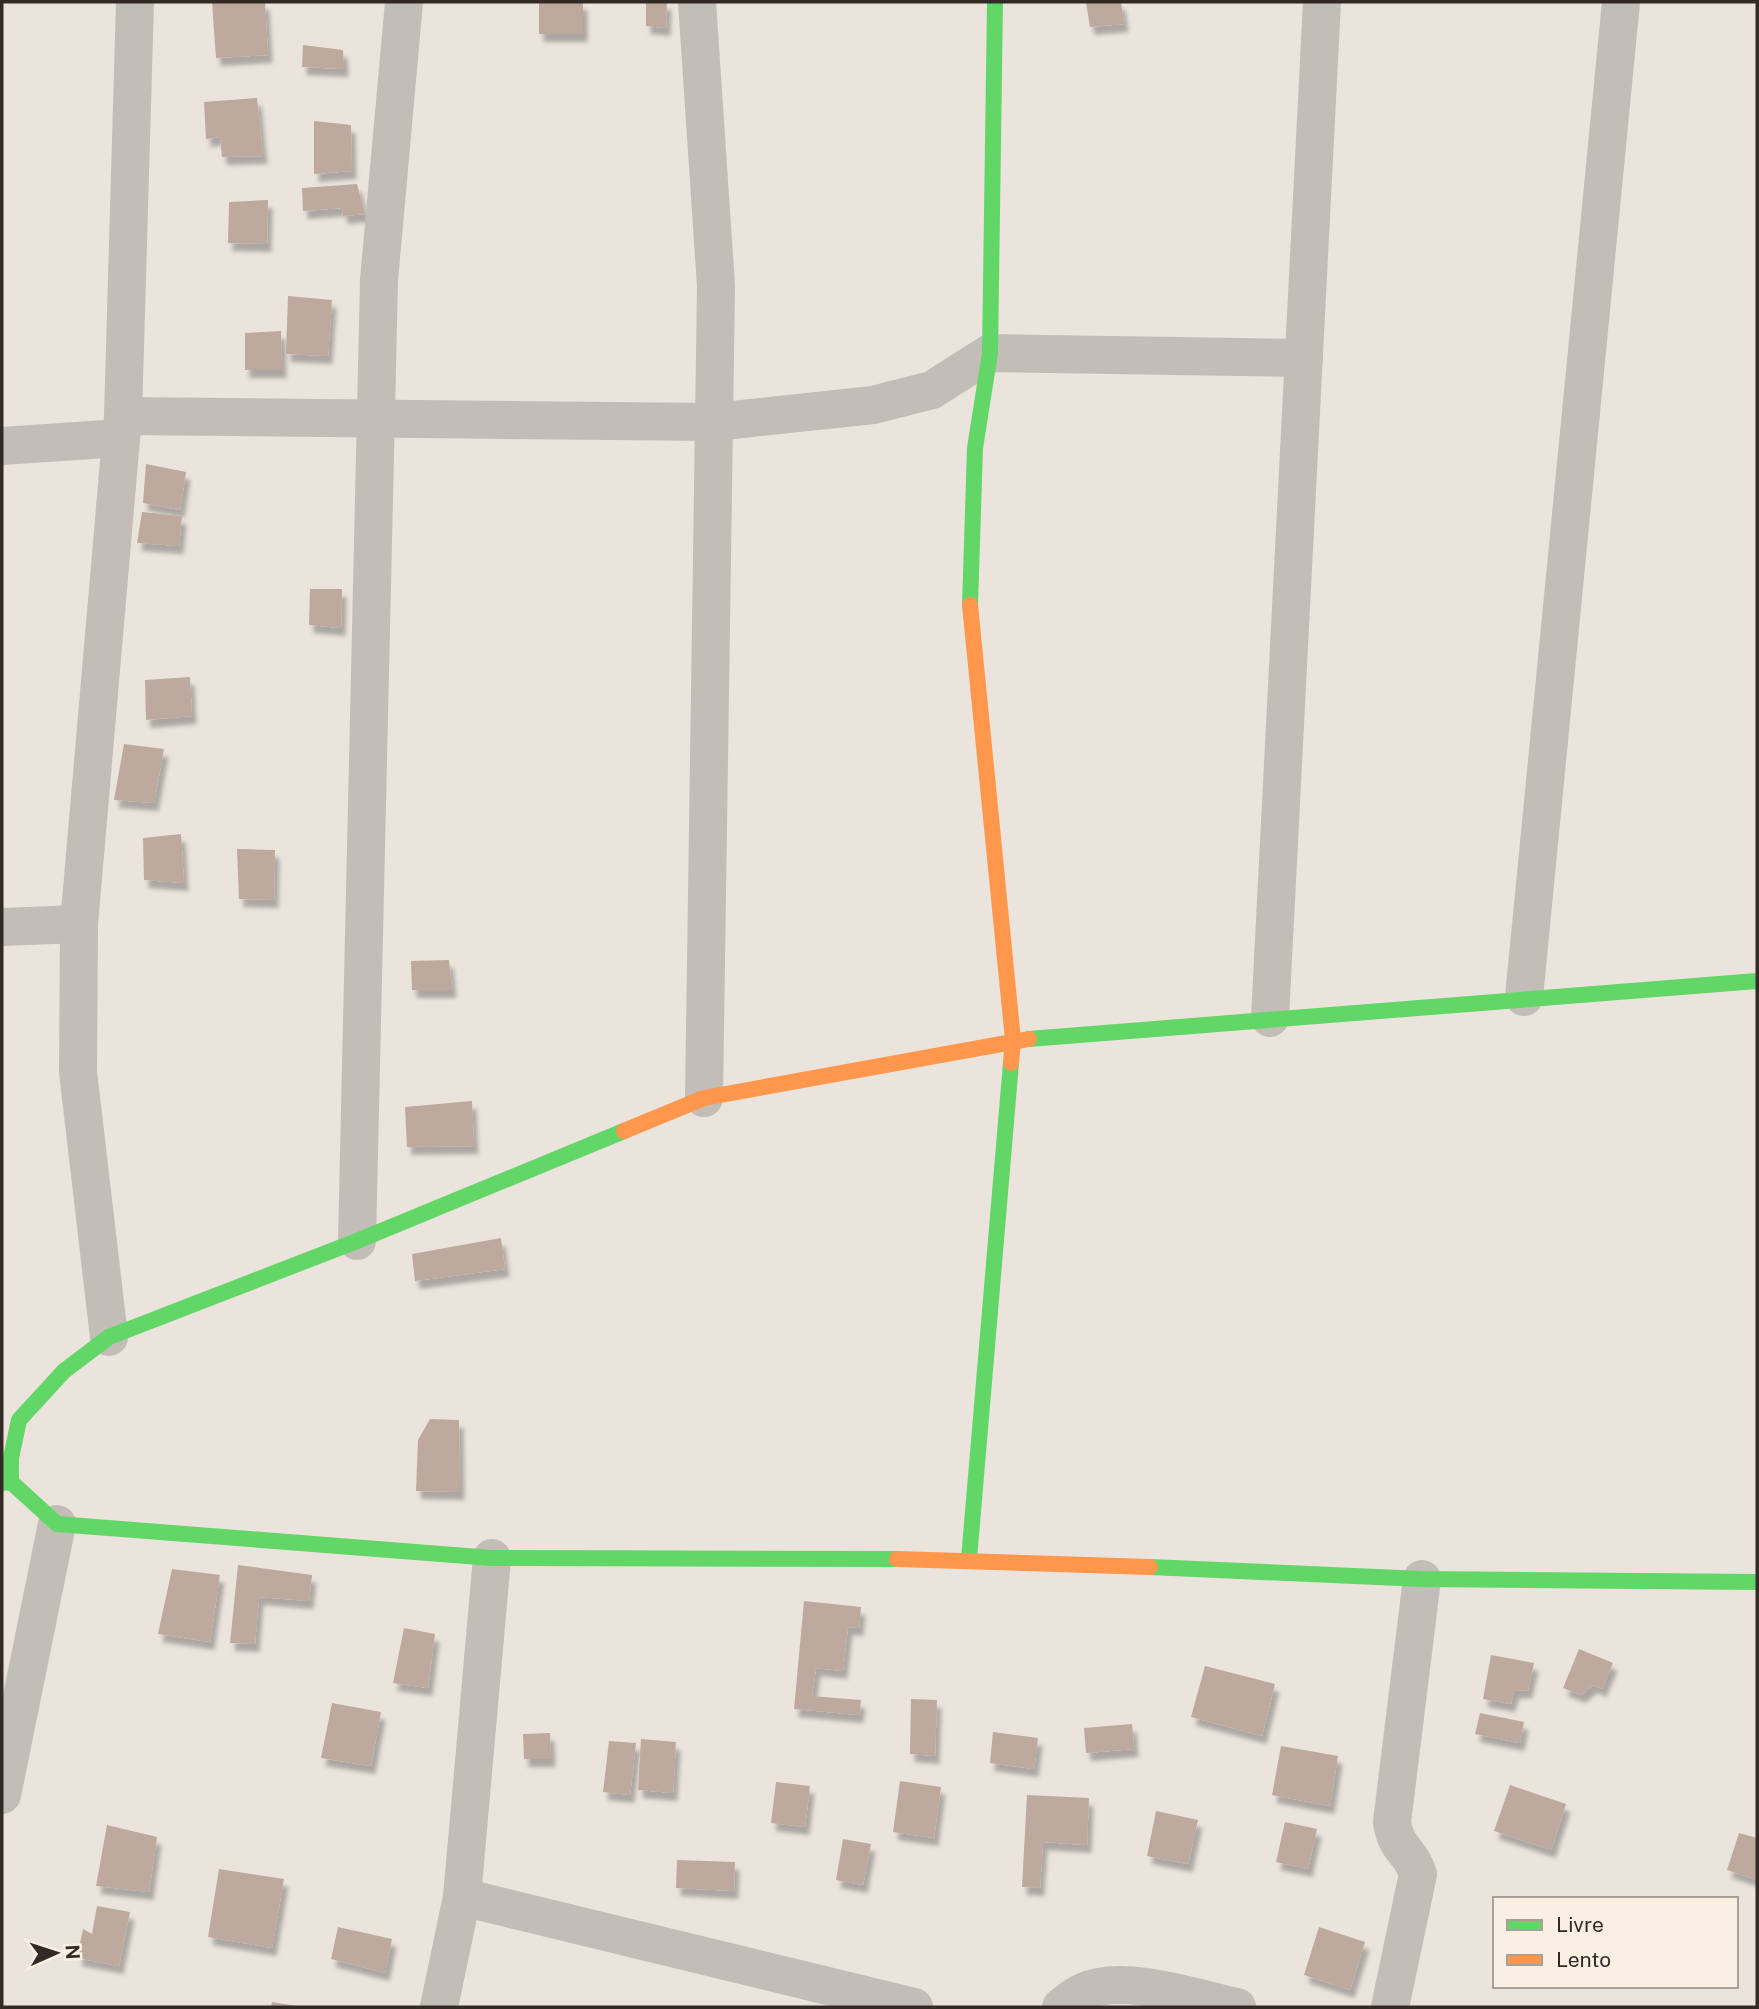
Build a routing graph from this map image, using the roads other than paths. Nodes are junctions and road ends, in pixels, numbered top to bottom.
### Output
1 (135, 2) edge
2 (404, 2) edge
3 (697, 2) edge
4 (995, 2) edge
5 (1322, 2) edge
6 (1622, 2) edge
7 (990, 353) junction
8 (1304, 358) junction
9 (375, 418) junction
10 (714, 422) junction
11 (122, 427) junction
12 (2, 446) edge
13 (79, 924) junction
14 (2, 927) edge
15 (1757, 981) edge
16 (1524, 997) junction
17 (1270, 1018) junction
18 (1013, 1040) junction
19 (704, 1098) junction
20 (357, 1241) junction
21 (109, 1337) junction
22 (6, 1482) edge
23 (57, 1524) junction
24 (492, 1558) junction
25 (969, 1559) junction
26 (1422, 1579) junction
27 (1757, 1582) edge
28 (2, 1795) edge
29 (462, 1897) junction
30 (439, 2007) edge
31 (914, 2007) edge
32 (1061, 2007) edge
33 (1237, 2007) edge
34 (1390, 2007) edge

1 - 11 street
2 - 9 street
3 - 10 street
4 - 7 street
5 - 8 street
6 - 16 street
7 - 8 street
7 - 10 street
7 - 18 street
8 - 17 street
9 - 10 street
9 - 11 street
9 - 20 street
10 - 19 street
11 - 12 street
11 - 13 street
13 - 14 street
13 - 21 street
15 - 16 street
16 - 17 street
17 - 18 street
18 - 19 street
18 - 25 street
19 - 20 street
20 - 21 street
21 - 22 street
22 - 23 street
23 - 24 street
23 - 28 street
24 - 25 street
24 - 29 street
25 - 26 street
26 - 27 street
26 - 34 street
29 - 30 street
29 - 31 street
32 - 33 street

